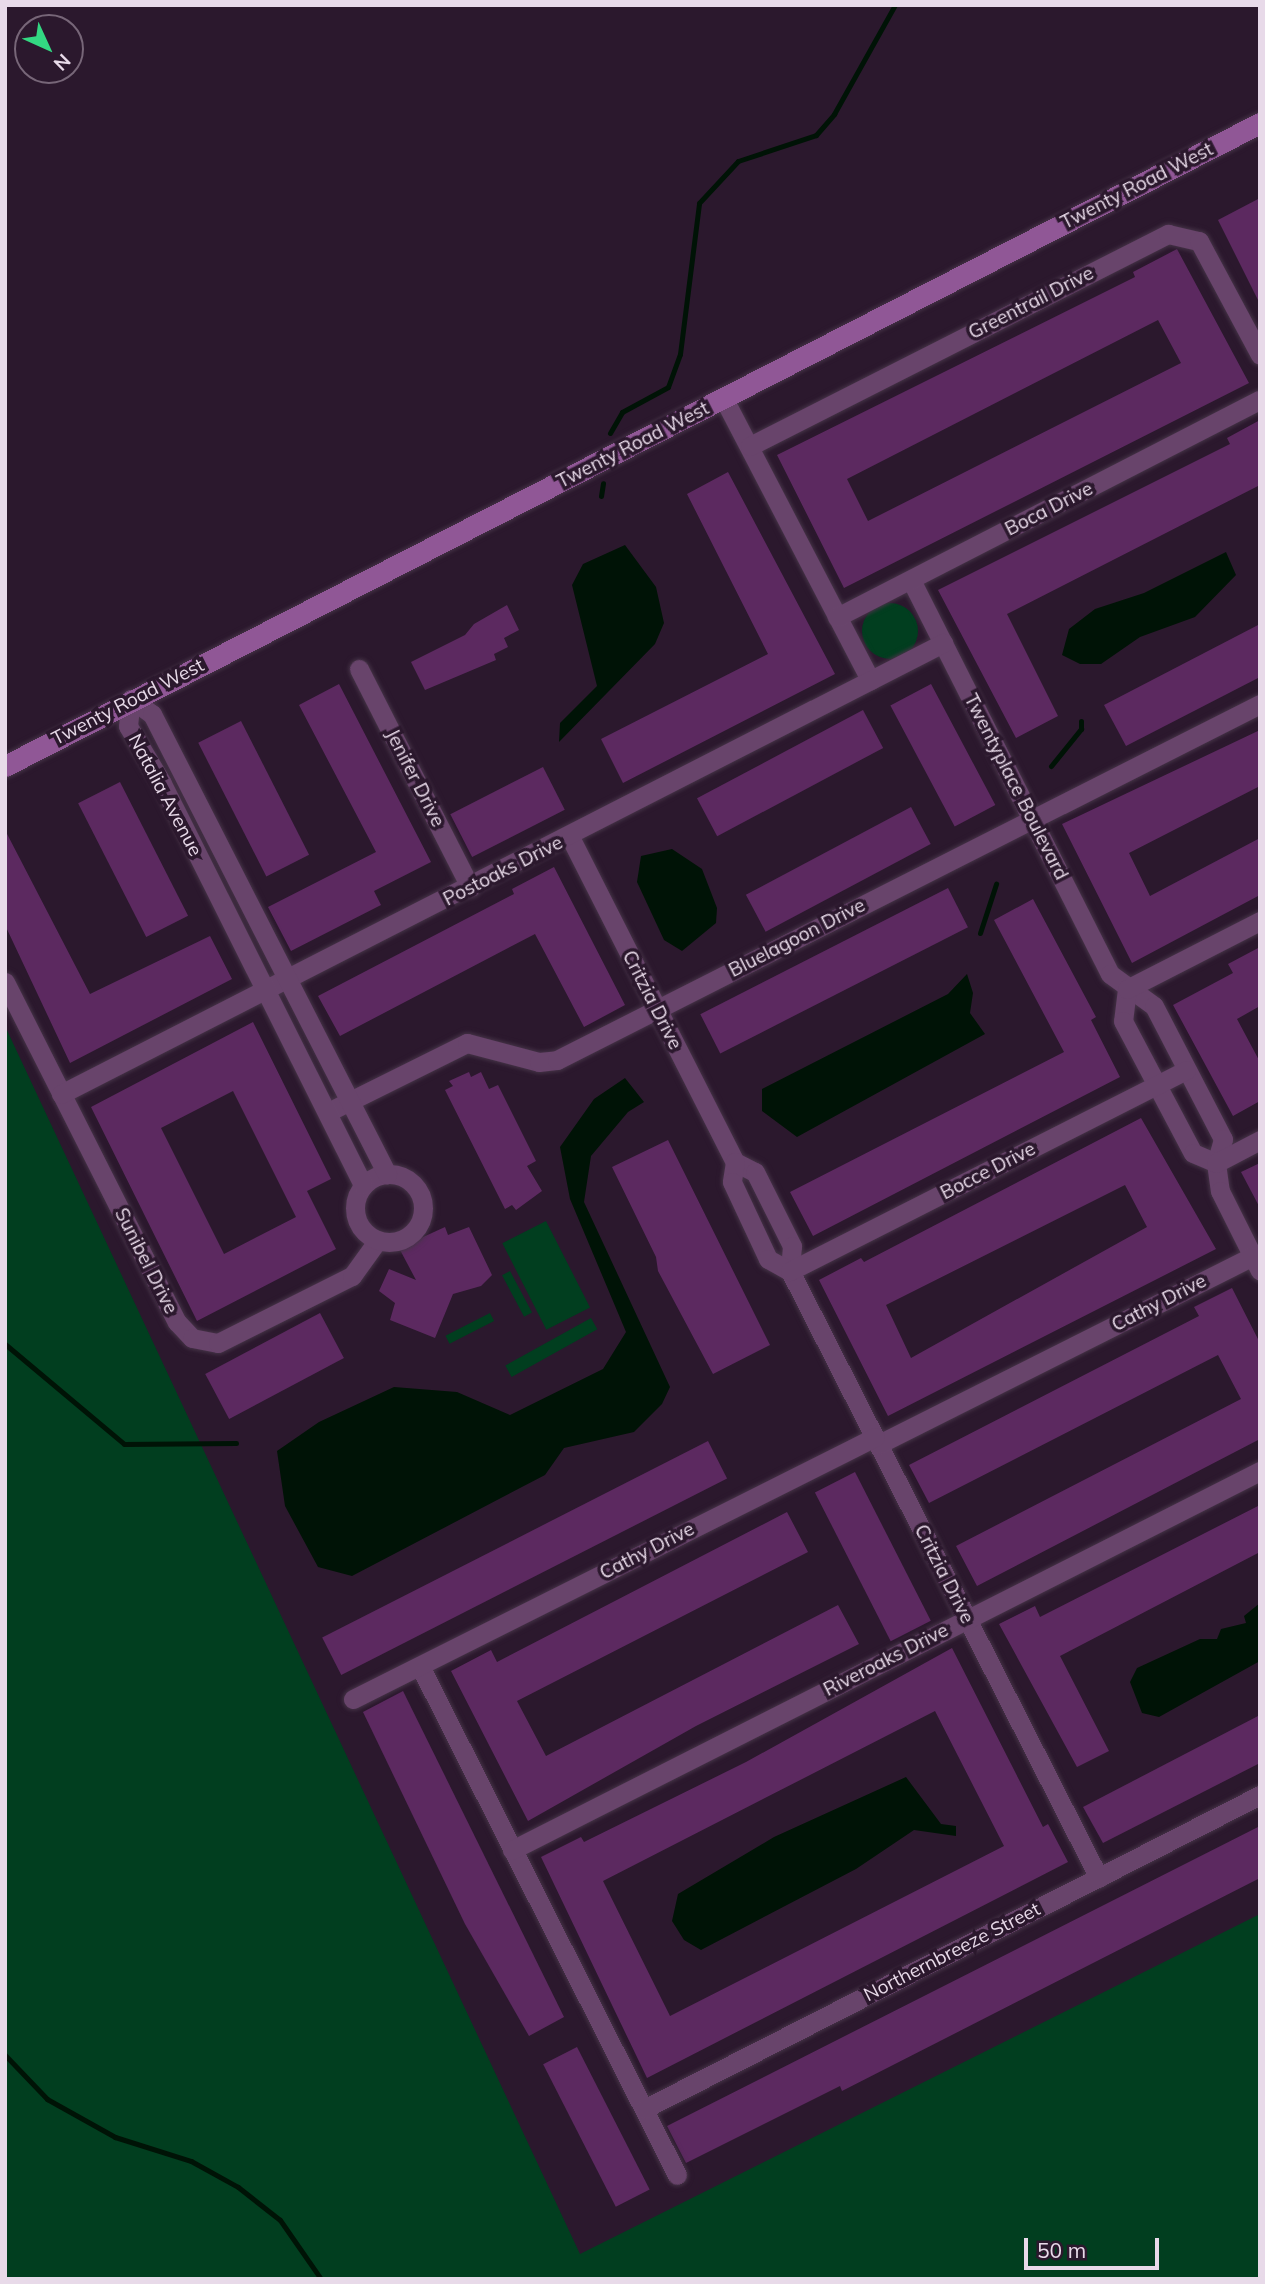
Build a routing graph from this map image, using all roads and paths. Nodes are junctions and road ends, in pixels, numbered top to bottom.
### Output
1 (1260, 123) edge
2 (1260, 355) edge
3 (724, 399) junction
4 (1260, 400) edge
5 (750, 446) junction
6 (911, 580) junction
7 (837, 617) junction
8 (943, 643) junction
9 (359, 670) dead end
10 (870, 680) junction
11 (131, 699) junction
12 (1260, 704) edge
13 (5, 766) edge
14 (1032, 818) junction
15 (570, 837) junction
16 (470, 887) junction
17 (1260, 921) edge
18 (286, 981) junction
19 (5, 982) edge
20 (1127, 989) junction
21 (267, 990) junction
22 (657, 1009) junction
23 (1186, 1070) junction
24 (1157, 1085) junction
25 (61, 1094) junction
26 (347, 1103) junction
27 (328, 1112) junction
28 (1260, 1140) edge
29 (735, 1162) junction
30 (1216, 1163) junction
31 (387, 1174) junction
32 (363, 1185) junction
33 (379, 1240) junction
34 (1256, 1263) edge
35 (790, 1271) junction
36 (877, 1440) junction
37 (1260, 1471) edge
38 (966, 1619) junction
39 (420, 1666) junction
40 (353, 1699) dead end
41 (1260, 1795) edge
42 (512, 1850) junction
43 (1098, 1878) junction
44 (644, 2109) junction
45 (677, 2175) dead end

1 - 3 street, Twenty Road West
2 - 5 street, Greentrail Drive
3 - 5 street
3 - 11 street, Twenty Road West
4 - 6 street, Boca Drive
5 - 7 street
6 - 7 street, Boca Drive
6 - 8 street, Twentyplace Boulevard
7 - 10 street
8 - 10 street, Postoaks Drive
8 - 14 street, Twentyplace Boulevard
9 - 16 street, Jenifer Drive
10 - 15 street, Postoaks Drive
11 - 13 street, Twenty Road West
11 - 18 street, Natalia Avenue
11 - 21 street, Natalia Avenue
12 - 14 street, Bluelagoon Drive
14 - 20 street, Twentyplace Boulevard
14 - 22 street, Bluelagoon Drive
15 - 16 street, Postoaks Drive
15 - 22 street, Critzia Drive
16 - 18 street, Postoaks Drive
17 - 20 street
18 - 21 street, Postoaks Drive
18 - 26 street, Natalia Avenue
19 - 25 street, Sunibel Drive
20 - 23 street, Twentyplace Boulevard
20 - 24 street
21 - 25 street, Postoaks Drive
21 - 27 street, Natalia Avenue
22 - 26 street, Bluelagoon Drive
22 - 29 street, Critzia Drive
23 - 24 street, Bocce Drive
23 - 30 street, Twentyplace Boulevard
24 - 30 street
24 - 35 street, Bocce Drive
25 - 33 street, Sunibel Drive
26 - 27 street, Bluelagoon Drive
26 - 31 street, Natalia Avenue
27 - 32 street, Natalia Avenue
28 - 30 street
29 - 35 street, Critzia Drive
29 - 35 street, Critzia Drive
30 - 34 street, Twentyplace Boulevard
31 - 32 street
31 - 33 street
32 - 33 street
34 - 36 street, Cathy Drive
35 - 36 street, Critzia Drive
36 - 38 street, Critzia Drive
36 - 39 street, Cathy Drive
37 - 38 street, Riveroaks Drive
38 - 42 street, Riveroaks Drive
38 - 43 street, Critzia Drive
39 - 40 street, Cathy Drive
39 - 42 street
41 - 43 street, Northernbreeze Street
42 - 44 street
43 - 44 street, Northernbreeze Street
44 - 45 street

